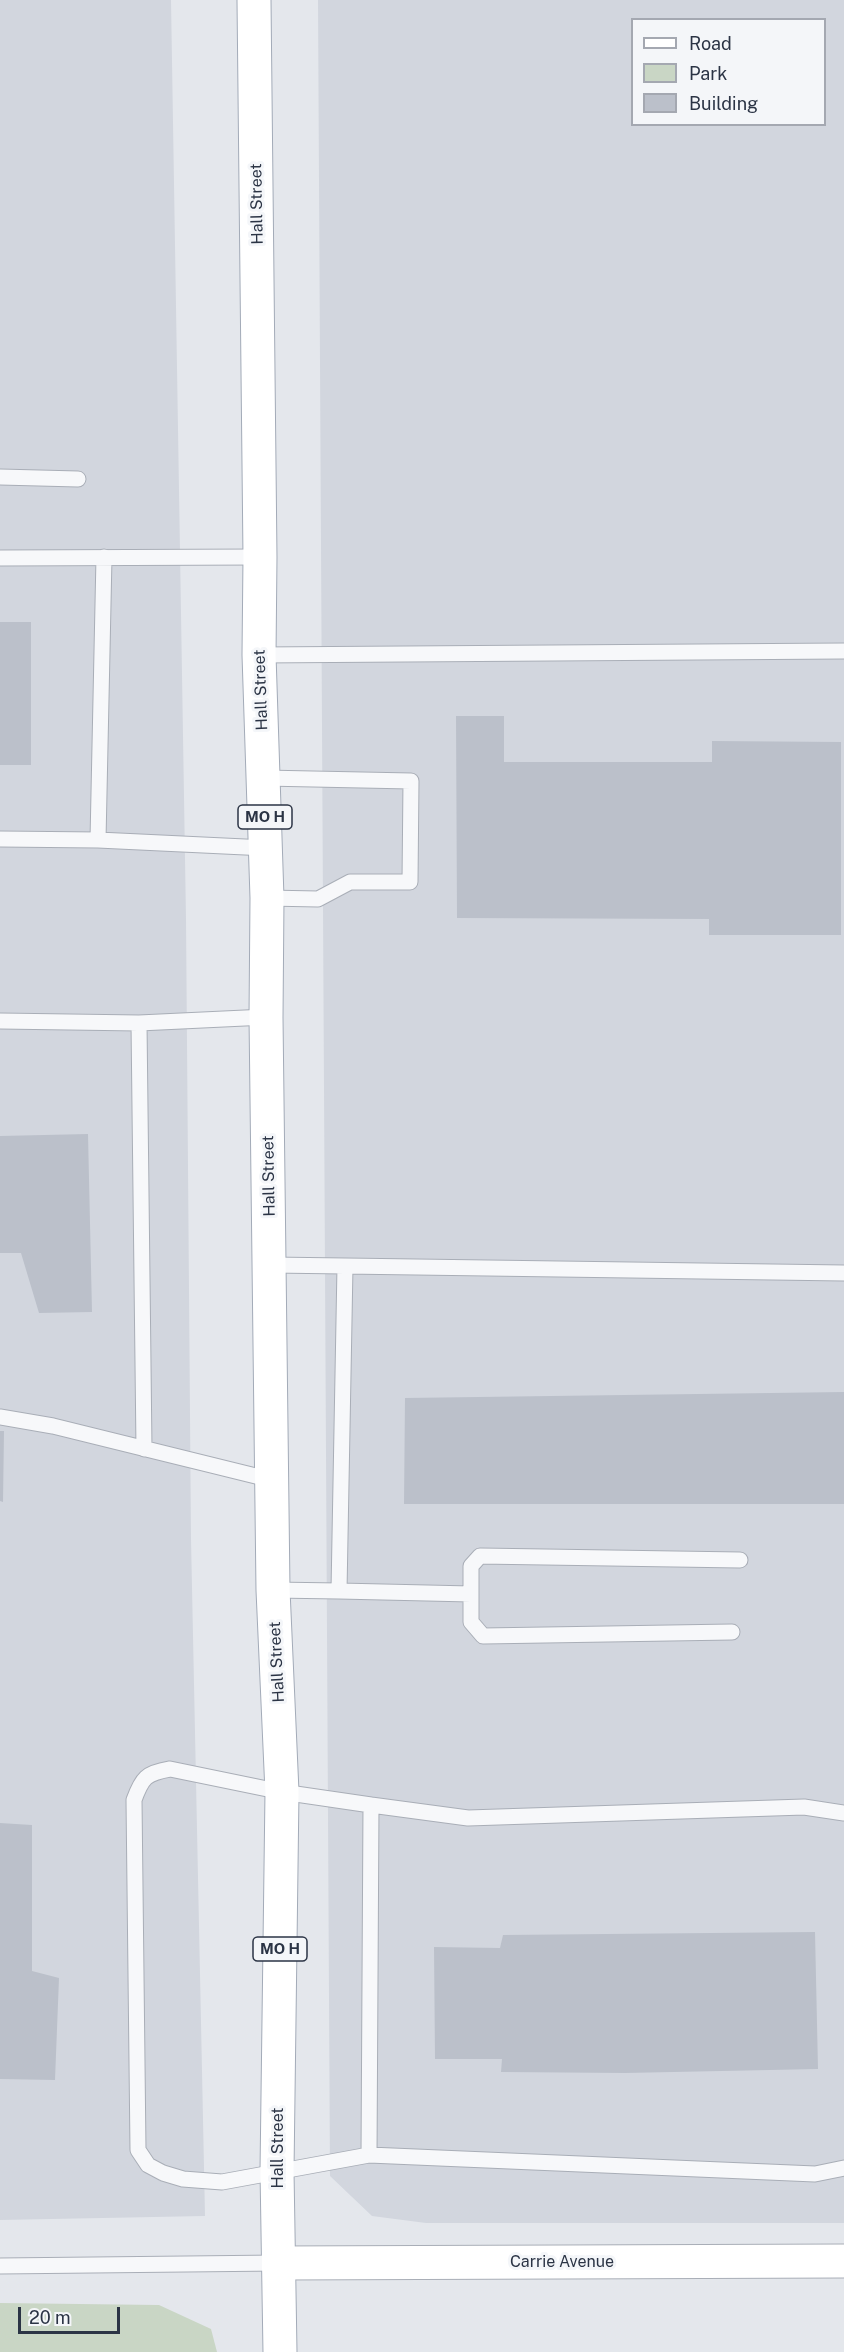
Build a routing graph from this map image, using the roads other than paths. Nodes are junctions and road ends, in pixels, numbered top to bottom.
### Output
1 (254, 0) edge
2 (0, 477) edge
3 (78, 479) dead end
4 (104, 557) junction
5 (261, 557) junction
6 (0, 558) edge
7 (844, 651) edge
8 (260, 655) junction
9 (264, 778) junction
10 (0, 839) edge
11 (98, 840) junction
12 (266, 848) junction
13 (267, 898) junction
14 (266, 1017) junction
15 (0, 1021) edge
16 (139, 1023) junction
17 (271, 1265) junction
18 (345, 1266) junction
19 (844, 1272) edge
20 (0, 1418) edge
21 (144, 1449) junction
22 (272, 1480) junction
23 (740, 1560) dead end
24 (273, 1590) junction
25 (339, 1591) junction
26 (471, 1594) junction
27 (732, 1632) dead end
28 (282, 1792) junction
29 (371, 1805) junction
30 (844, 1813) edge
31 (369, 2155) junction
32 (844, 2168) edge
33 (278, 2171) junction
34 (844, 2261) edge
35 (279, 2263) junction
36 (0, 2266) edge
37 (280, 2352) edge

1 - 5 main road, Hall Street / MO H
2 - 3 lane
4 - 5 lane
4 - 6 lane
4 - 11 lane
5 - 8 main road, Hall Street / MO H
7 - 8 lane
8 - 9 main road, Hall Street / MO H
9 - 12 main road, Hall Street / MO H
9 - 13 lane
10 - 11 lane
11 - 12 lane
12 - 13 main road, Hall Street / MO H
13 - 14 main road, Hall Street / MO H
14 - 16 lane
14 - 17 main road, Hall Street / MO H
15 - 16 lane
16 - 21 lane
17 - 18 lane
17 - 22 main road, Hall Street / MO H
18 - 19 lane
18 - 25 lane
20 - 21 lane
21 - 22 lane
22 - 24 main road, Hall Street / MO H
23 - 26 lane
24 - 25 lane
24 - 28 main road, Hall Street / MO H
25 - 26 lane
26 - 27 lane
28 - 29 lane
28 - 33 main road, Hall Street / MO H
28 - 33 lane
29 - 30 lane
29 - 31 lane
31 - 32 lane
31 - 33 lane
33 - 35 main road, Hall Street / MO H
34 - 35 main road, Carrie Avenue
35 - 36 lane
35 - 37 main road, Hall Street / MO H

